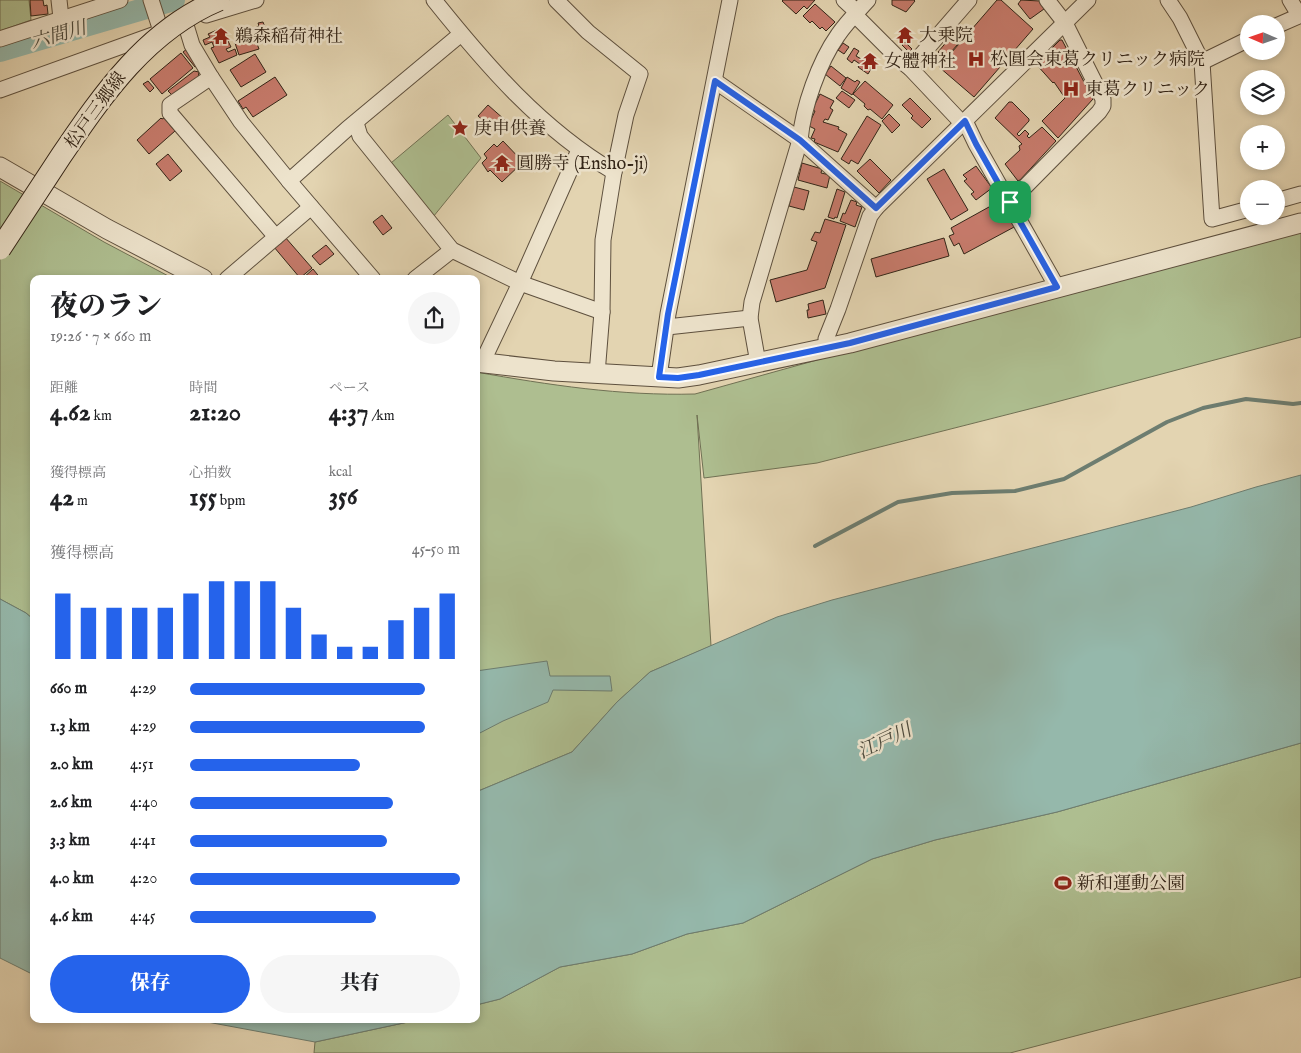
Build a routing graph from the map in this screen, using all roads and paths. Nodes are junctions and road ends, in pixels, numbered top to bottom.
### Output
1 (59, 0) edge
2 (120, 0) edge
3 (151, 0) edge
4 (219, 0) edge
5 (256, 0) edge
6 (434, 0) edge
7 (556, 0) edge
8 (730, 0) edge
9 (844, 0) edge
10 (868, 0) edge
11 (968, 0) edge
12 (1047, 0) edge
13 (1088, 0) edge
14 (1168, 0) edge
15 (1290, 0) edge
16 (856, 14) junction
17 (1300, 15) edge
18 (61, 18) junction
19 (185, 22) junction
20 (1285, 22) edge
21 (1064, 23) junction
22 (160, 27) junction
23 (461, 34) junction
24 (0, 39) edge
25 (1240, 43) edge
26 (1202, 62) junction
27 (910, 68) junction
28 (211, 77) junction
29 (715, 81) junction
30 (0, 90) edge
31 (964, 122) junction
32 (356, 123) junction
33 (800, 140) junction
34 (579, 150) junction
35 (0, 167) edge
36 (614, 172) junction
37 (290, 180) junction
38 (1301, 194) edge
39 (1285, 198) edge
40 (1010, 202) junction
41 (312, 207) junction
42 (876, 208) junction
43 (1240, 211) edge
44 (1301, 223) edge
45 (276, 237) junction
46 (0, 249) edge
47 (452, 250) junction
48 (196, 275) edge
49 (232, 275) edge
50 (371, 275) edge
51 (420, 275) edge
52 (520, 282) junction
53 (1057, 287) junction
54 (602, 312) junction
55 (750, 318) junction
56 (667, 327) junction
57 (828, 348) junction
58 (480, 360) edge
59 (480, 362) edge
60 (758, 363) junction
61 (597, 374) junction
62 (659, 377) junction

1 - 18 street
2 - 18 street
3 - 22 street
4 - 46 main road, 松戸三郷線, bridge
5 - 19 street
6 - 23 street
7 - 36 street
8 - 29 street
9 - 16 street
10 - 16 street
11 - 27 street
12 - 21 street
13 - 21 street
14 - 26 street
15 - 17 street
16 - 27 street
16 - 33 street
17 - 20 street
18 - 24 street
19 - 22 street
19 - 28 street
21 - 31 street
21 - 40 street
22 - 30 street
23 - 32 street
23 - 34 street
25 - 26 street
26 - 43 street
27 - 31 street
28 - 37 street
28 - 45 street
29 - 33 street
29 - 56 street
31 - 40 street
31 - 42 street
32 - 37 street
32 - 47 street
33 - 42 street
33 - 55 street
34 - 36 street
34 - 52 street
35 - 48 street
36 - 54 street
37 - 41 street
38 - 39 street
40 - 53 street
41 - 45 street
41 - 50 street
42 - 57 street
44 - 53 street
45 - 49 street
47 - 51 street
47 - 52 street
52 - 54 street
52 - 58 street
53 - 57 street
54 - 61 street
55 - 56 street
55 - 60 street
56 - 62 street
57 - 60 street
59 - 61 street
60 - 62 street
61 - 62 street

